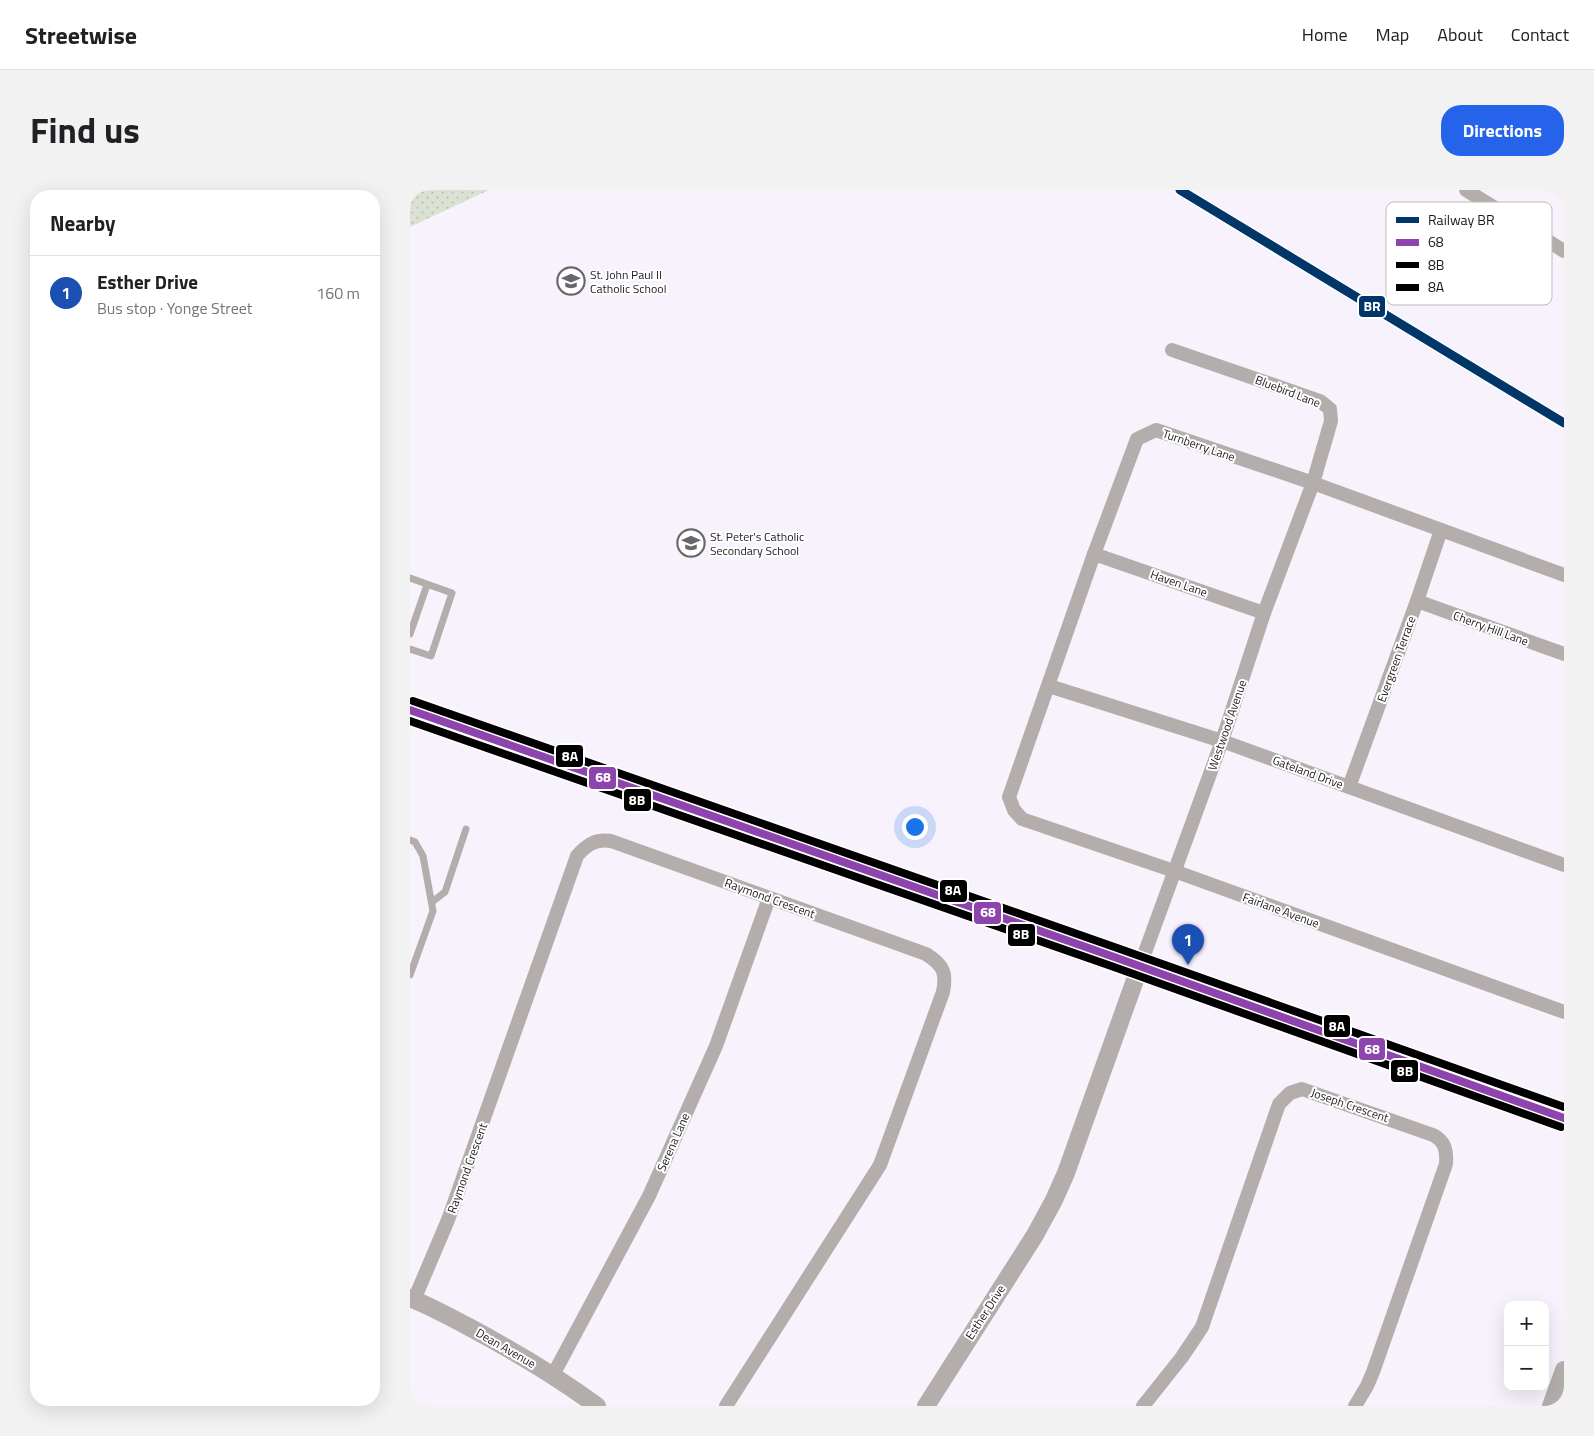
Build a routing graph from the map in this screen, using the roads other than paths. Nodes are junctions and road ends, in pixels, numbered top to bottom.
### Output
1 (1466, 190) edge
2 (1486, 202) edge
3 (1552, 243) edge
4 (1564, 250) edge
5 (1172, 350) dead end
6 (1313, 483) junction
7 (1441, 530) junction
8 (1094, 554) junction
9 (1564, 575) edge
10 (410, 578) edge
11 (427, 585) junction
12 (1417, 601) junction
13 (1264, 613) junction
14 (410, 634) edge
15 (410, 648) edge
16 (1564, 654) edge
17 (1049, 686) junction
18 (410, 710) edge
19 (1222, 741) junction
20 (1349, 787) junction
21 (1009, 797) joint
22 (466, 829) dead end
23 (410, 840) edge
24 (1564, 865) edge
25 (1174, 871) junction
26 (769, 898) junction
27 (432, 902) junction
28 (1140, 966) junction
29 (410, 975) edge
30 (1201, 988) joint
31 (1564, 1012) edge
32 (1564, 1118) edge
33 (412, 1299) edge
34 (1564, 1370) edge
35 (553, 1375) junction
36 (1554, 1404) edge
37 (597, 1406) edge
38 (726, 1406) edge
39 (926, 1406) edge
40 (1143, 1406) edge
41 (1354, 1406) edge

1 - 2 street
3 - 4 street
5 - 6 street, Bluebird Lane
6 - 7 street, Turnberry Lane
6 - 8 street, Turnberry Lane
6 - 13 street, Westwood Avenue
7 - 9 street, Turnberry Lane
7 - 12 street, Evergreen Terrace
8 - 13 street, Haven Lane
8 - 17 street, Turnberry Lane
10 - 11 lane
11 - 14 lane
11 - 15 lane
12 - 16 street, Cherry Hill Lane
12 - 20 street, Evergreen Terrace
13 - 19 street, Westwood Avenue
17 - 19 street, Gateland Drive
17 - 21 street, Turnberry Lane
18 - 28 main road
19 - 20 street, Gateland Drive
19 - 25 street, Westwood Avenue
20 - 24 street, Gateland Drive
21 - 25 street, Fairlane Avenue
22 - 27 lane
23 - 27 lane
25 - 28 street, Westwood Avenue
25 - 31 street, Fairlane Avenue
26 - 33 street, Raymond Crescent
26 - 35 street, Serena Lane
26 - 38 street, Raymond Crescent
27 - 29 lane
28 - 30 main road
28 - 39 street, Esther Drive
30 - 32 main road
33 - 35 street, Dean Avenue
34 - 36 street
35 - 37 street, Dean Avenue
40 - 41 street, Joseph Crescent

